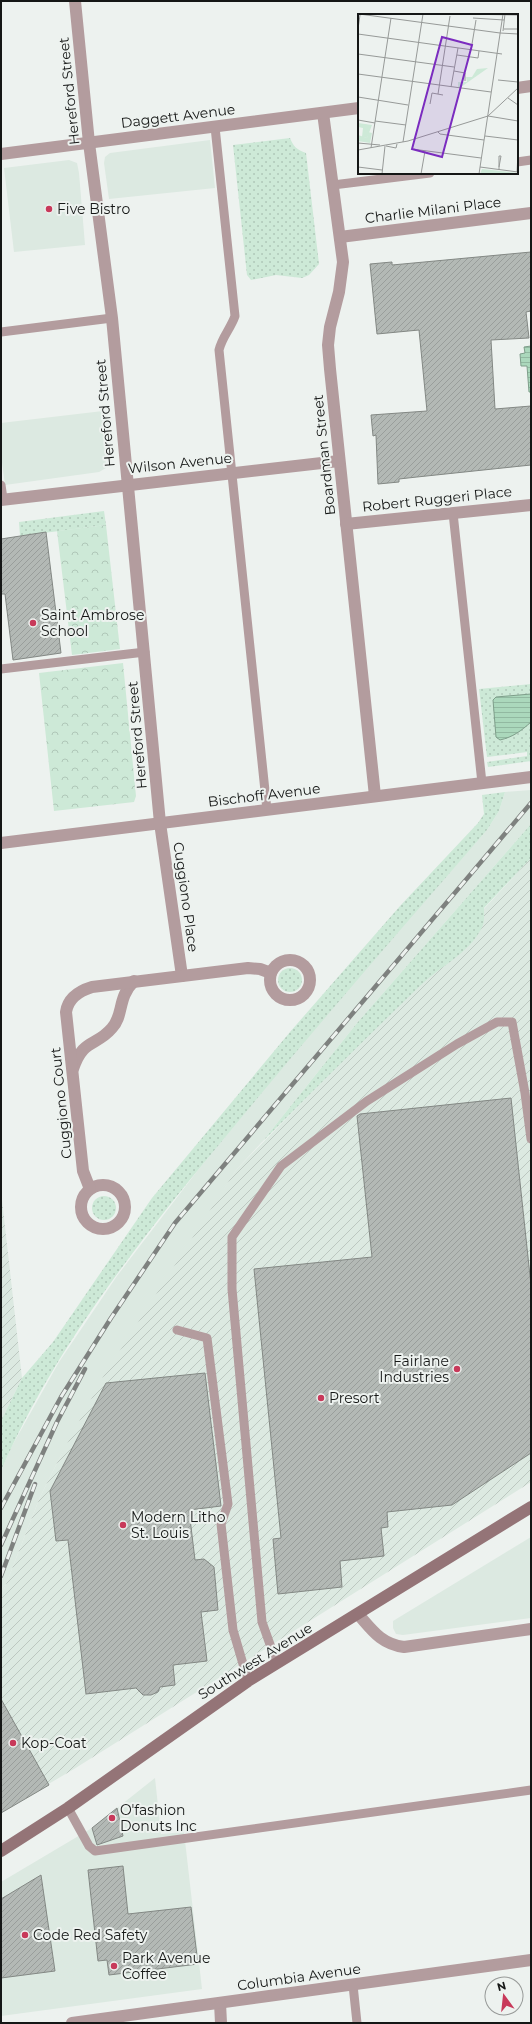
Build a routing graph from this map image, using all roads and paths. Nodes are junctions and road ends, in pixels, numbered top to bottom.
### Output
1 (75, 1) edge
2 (531, 86) edge
3 (518, 88) edge
4 (358, 108) edge
5 (323, 112) junction
6 (216, 127) junction
7 (89, 143) junction
8 (1, 154) edge
9 (531, 160) edge
10 (518, 162) edge
11 (422, 174) edge
12 (333, 185) junction
13 (531, 213) edge
14 (340, 237) junction
15 (112, 318) junction
16 (1, 332) edge
17 (339, 461) junction
18 (231, 472) junction
19 (126, 484) junction
20 (1, 485) edge
21 (2, 500) edge
22 (531, 505) edge
23 (453, 513) junction
24 (346, 524) junction
25 (145, 652) junction
26 (1, 669) edge
27 (531, 777) edge
28 (482, 782) junction
29 (375, 796) junction
30 (267, 810) junction
31 (160, 823) junction
32 (1, 843) edge
33 (271, 973) dead end
34 (182, 976) junction
35 (134, 982) junction
36 (72, 1070) junction
37 (531, 1139) edge
38 (90, 1189) dead end
39 (177, 1330) dead end
40 (531, 1507) edge
41 (358, 1614) junction
42 (531, 1629) edge
43 (277, 1664) junction
44 (248, 1681) junction
45 (531, 1790) edge
46 (68, 1808) junction
47 (1, 1851) edge
48 (531, 1960) edge
49 (353, 1984) junction
50 (220, 2003) junction
51 (72, 2023) edge
52 (222, 2023) edge
53 (357, 2023) edge

1 - 7 street, Hereford Street
2 - 3 street
4 - 5 street, Daggett Avenue
5 - 6 street, Daggett Avenue
5 - 12 street, Boardman Street
6 - 7 street, Daggett Avenue
6 - 18 lane
7 - 8 street, Daggett Avenue
7 - 15 street, Hereford Street
9 - 10 lane
11 - 12 lane
12 - 14 street, Boardman Street
13 - 14 street, Charlie Milani Place
14 - 17 street, Boardman Street
15 - 16 lane
15 - 19 street, Hereford Street
17 - 18 street, Wilson Avenue
17 - 24 street, Boardman Street
18 - 19 street, Wilson Avenue
18 - 30 lane
19 - 21 street, Wilson Avenue
19 - 25 street, Hereford Street
20 - 21 lane
22 - 23 street, Robert Ruggeri Place
23 - 24 street, Robert Ruggeri Place
23 - 28 lane
24 - 29 street, Boardman Street
25 - 26 lane
25 - 31 street, Hereford Street
27 - 28 street, Bischoff Avenue
28 - 29 street, Bischoff Avenue
29 - 30 street, Bischoff Avenue
30 - 31 street, Bischoff Avenue
31 - 32 street, Bischoff Avenue
31 - 34 street, Cuggiono Place
33 - 34 street
34 - 35 street
35 - 36 street
35 - 36 street, Cuggiono Court
36 - 38 street, Cuggiono Court
37 - 43 lane
39 - 44 lane
40 - 41 street, Southwest Avenue
41 - 42 street
41 - 43 street, Southwest Avenue
43 - 44 street, Southwest Avenue
44 - 46 street, Southwest Avenue
45 - 46 lane
46 - 47 street, Southwest Avenue
48 - 49 street, Columbia Avenue
49 - 50 street, Columbia Avenue
49 - 53 lane
50 - 51 street, Columbia Avenue
50 - 52 street

